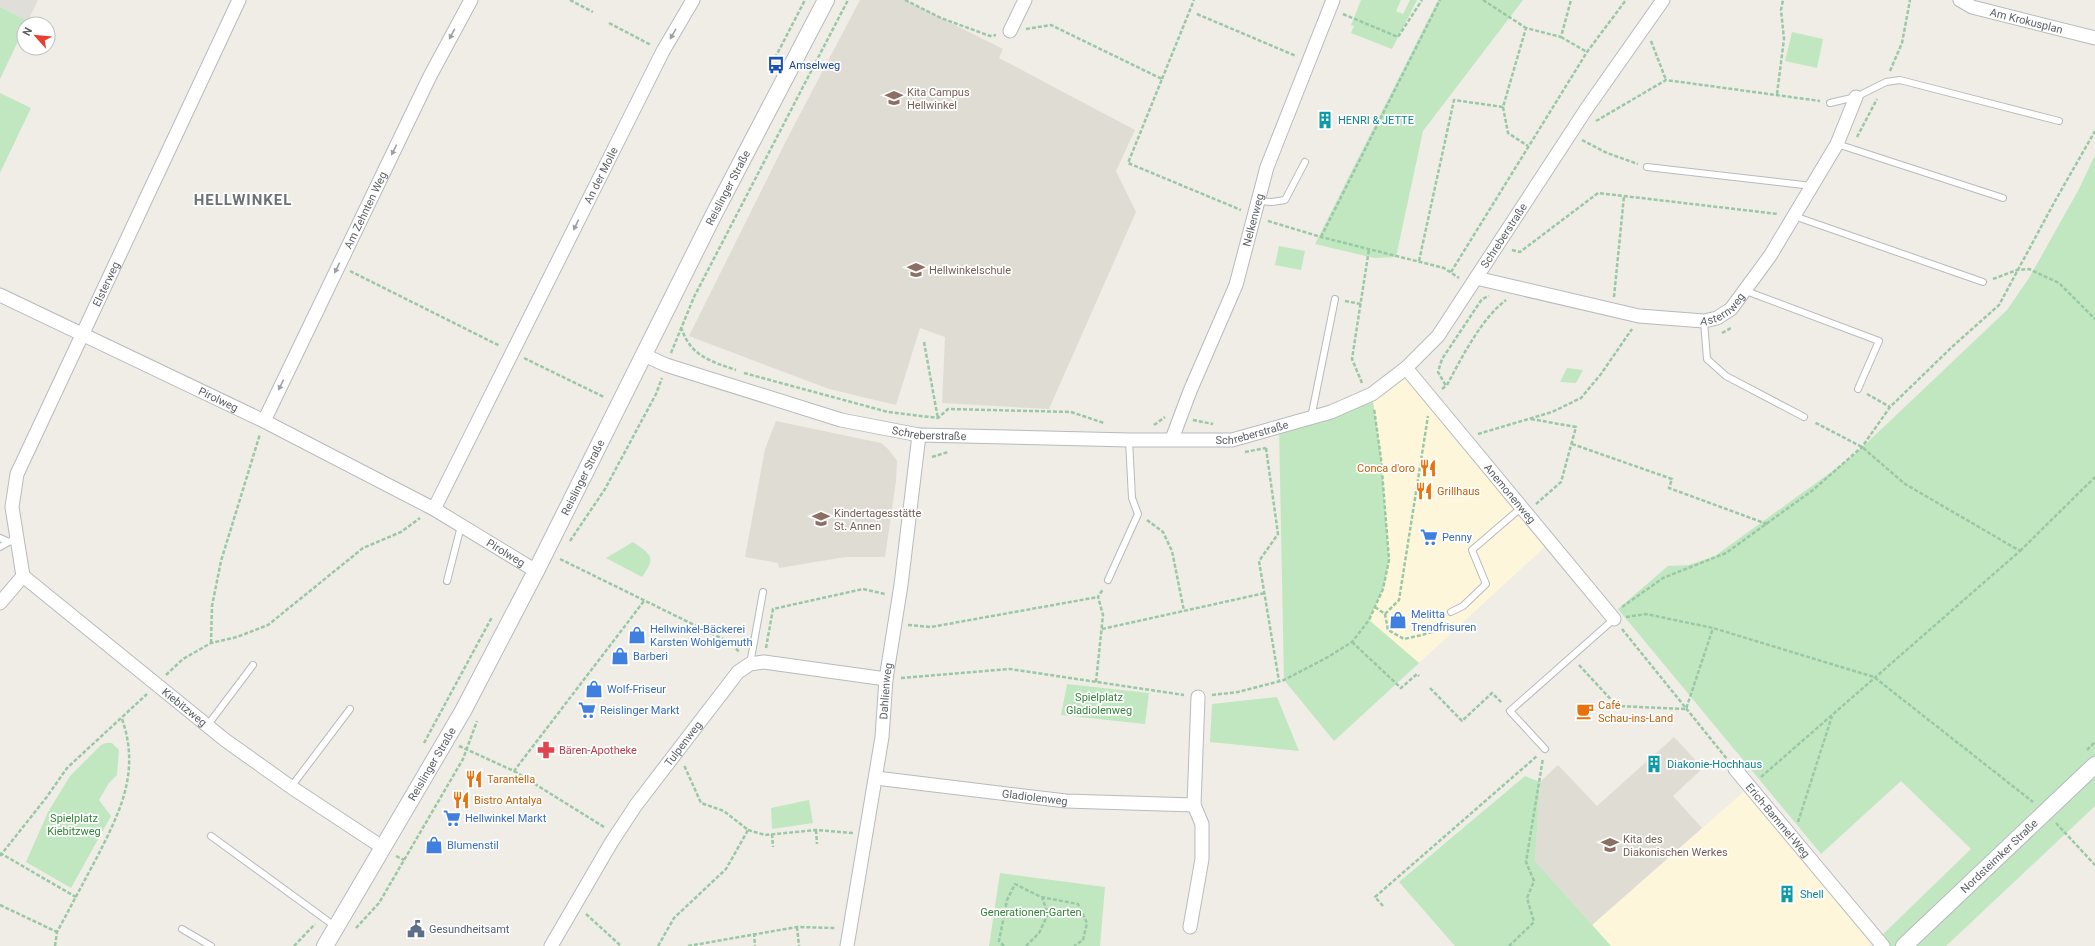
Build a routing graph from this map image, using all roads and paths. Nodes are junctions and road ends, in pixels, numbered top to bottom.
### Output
1 (239, 0) edge
2 (471, 0) edge
3 (570, 0) edge
4 (693, 0) edge
5 (805, 0) edge
6 (825, 0) edge
7 (848, 0) edge
8 (905, 0) edge
9 (1025, 0) edge
10 (1194, 0) edge
11 (1422, 0) edge
12 (1440, 0) edge
13 (1483, 0) edge
14 (1571, 0) edge
15 (1626, 0) edge
16 (1664, 0) edge
17 (1783, 0) edge
18 (1960, 0) edge
19 (1331, 4) edge
20 (594, 12) dead end
21 (1197, 14) dead end
22 (609, 23) dead end
23 (1646, 25) junction
24 (1526, 28) junction
25 (1010, 32) junction
26 (1561, 37) junction
27 (2095, 38) edge
28 (663, 51) junction
29 (1587, 52) junction
30 (1309, 61) junction
31 (773, 63) dead end
32 (1162, 79) junction
33 (1666, 80) junction
34 (1777, 94) junction
35 (1856, 97) junction
36 (1830, 103) joint
37 (1503, 107) junction
38 (1583, 116) junction
39 (2059, 122) dead end
40 (2095, 131) edge
41 (1571, 134) junction
42 (1837, 144) junction
43 (1528, 146) junction
44 (1305, 162) dead end
45 (1647, 167) joint
46 (1812, 186) junction
47 (1624, 196) junction
48 (2003, 198) dead end
49 (1258, 201) junction
50 (1254, 215) junction
51 (1794, 216) junction
52 (1321, 237) junction
53 (1369, 249) junction
54 (1512, 250) dead end
55 (1419, 261) junction
56 (338, 265) junction
57 (2017, 270) junction
58 (1451, 272) junction
59 (1474, 282) junction
60 (1983, 282) joint
61 (1746, 291) junction
62 (0, 295) edge
63 (1507, 299) dead end
64 (1335, 300) joint
65 (1361, 304) junction
66 (1613, 310) junction
67 (1639, 316) junction
68 (2095, 319) edge
69 (1704, 321) junction
70 (681, 327) junction
71 (82, 334) junction
72 (513, 353) junction
73 (644, 355) junction
74 (666, 365) junction
75 (1406, 368) junction
76 (1368, 381) dead end
77 (1363, 384) junction
78 (1446, 386) dead end
79 (1356, 388) dead end
80 (1858, 389) joint
81 (608, 390) dead end
82 (1372, 394) junction
83 (604, 397) junction
84 (601, 404) dead end
85 (1890, 407) junction
86 (1180, 417) junction
87 (1804, 417) joint
88 (1311, 418) junction
89 (1530, 419) junction
90 (264, 422) junction
91 (1110, 424) dead end
92 (1147, 426) dead end
93 (1218, 426) dead end
94 (1264, 431) junction
95 (919, 435) junction
96 (1466, 438) junction
97 (1172, 439) junction
98 (1129, 440) junction
99 (1572, 444) junction
100 (1862, 447) junction
101 (2095, 477) edge
102 (434, 509) junction
103 (1525, 510) junction
104 (1138, 514) junction
105 (1767, 524) junction
106 (461, 526) junction
107 (0, 538) edge
108 (13, 540) junction
109 (0, 547) edge
110 (567, 547) dead end
111 (2020, 551) junction
112 (563, 553) dead end
113 (560, 559) junction
114 (557, 565) dead end
115 (536, 571) junction
116 (23, 576) junction
117 (1108, 580) joint
118 (447, 581) dead end
119 (763, 592) dead end
120 (1264, 593) junction
121 (1098, 597) junction
122 (899, 598) junction
123 (644, 601) junction
124 (0, 603) edge
125 (1375, 607) junction
126 (1184, 610) junction
127 (495, 611) dead end
128 (1451, 612) joint
129 (1612, 616) junction
130 (907, 625) dead end
131 (1713, 628) junction
132 (1102, 629) junction
133 (1352, 642) junction
134 (211, 643) junction
135 (1572, 657) junction
136 (764, 662) junction
137 (750, 664) junction
138 (253, 665) dead end
139 (1419, 676) dead end
140 (1874, 677) junction
141 (886, 679) junction
142 (1279, 681) junction
143 (1096, 682) junction
144 (157, 685) junction
145 (1430, 688) dead end
146 (1198, 697) junction
147 (350, 709) dead end
148 (1686, 709) junction
149 (1510, 711) junction
150 (1833, 716) junction
151 (122, 719) junction
152 (478, 720) dead end
153 (207, 726) junction
154 (420, 749) dead end
155 (1545, 749) junction
156 (467, 751) junction
157 (678, 751) junction
158 (2095, 765) edge
159 (1735, 768) joint
160 (514, 771) junction
161 (876, 778) junction
162 (1751, 786) junction
163 (290, 787) junction
164 (1194, 805) junction
165 (2046, 812) junction
166 (748, 830) junction
167 (816, 830) junction
168 (772, 834) junction
169 (867, 834) junction
170 (616, 835) junction
171 (211, 836) dead end
172 (1793, 837) junction
173 (817, 844) dead end
174 (382, 847) junction
175 (773, 848) dead end
176 (1, 854) edge
177 (2095, 865) edge
178 (76, 897) junction
179 (1042, 897) junction
180 (0, 904) edge
181 (1383, 906) dead end
182 (572, 909) junction
183 (322, 917) junction
184 (336, 927) junction
185 (797, 927) junction
186 (1190, 927) dead end
187 (851, 928) junction
188 (182, 929) dead end
189 (57, 932) junction
190 (351, 932) dead end
191 (754, 933) junction
192 (714, 941) junction
193 (999, 942) junction
194 (55, 946) edge
195 (212, 946) edge
196 (294, 946) edge
197 (325, 946) edge
198 (551, 946) edge
199 (622, 946) edge
200 (658, 946) edge
201 (688, 946) edge
202 (714, 946) edge
203 (755, 946) edge
204 (799, 946) edge
205 (847, 946) edge
206 (997, 946) edge
207 (1004, 946) edge
208 (1026, 946) edge
209 (1074, 946) edge
210 (1509, 946) edge
211 (1883, 946) edge
212 (1904, 946) edge

1 - 71 street, Elsterweg
2 -> 56 street, Am Zehnten Weg
3 - 20 path
4 -> 28 street, An der Molle
5 - 31 path
6 - 73 street, Reislinger Straße
7 - 70 path
8 - 25 path
9 - 25 street
10 - 32 path
11 - 19 path
12 - 52 path
13 - 24 path
14 - 26 path
15 - 29 path
16 - 23 street, Schreberstraße
17 - 34 path
18 - 27 street, Am Krokusplan
19 - 30 street, Nelkenweg
21 - 30 path
22 - 28 path
23 - 33 path
23 - 38 street, Schreberstraße
24 - 26 path
24 - 37 path
25 - 32 path
26 - 29 path
28 -> 72 street, An der Molle
29 - 43 path
30 - 49 street, Nelkenweg
32 - 50 path
33 - 34 path
33 - 38 path
34 - 36 path
35 - 36 lane
35 - 39 lane
35 - 42 street, Asternweg
37 - 43 path
37 - 55 path
38 - 41 street, Schreberstraße
40 - 57 path
41 - 45 path
41 - 59 street, Schreberstraße
42 - 46 street, Asternweg
42 - 48 lane
43 - 58 path
44 - 49 lane
45 - 46 lane
46 - 51 street, Asternweg
47 - 51 path
47 - 54 path
47 - 66 path
49 - 50 street, Nelkenweg
50 - 52 path
50 - 86 street, Nelkenweg
51 - 60 lane
51 - 61 street, Asternweg
52 - 53 path
53 - 55 path
53 - 65 path
55 - 58 path
56 - 72 path
56 -> 90 street, Am Zehnten Weg
57 - 60 path
57 - 68 path
57 - 85 path
58 - 59 path
59 - 66 street, Asternweg
59 - 75 street, Schreberstraße
61 - 69 street, Asternweg
61 - 80 lane
62 - 71 street, Pirolweg
63 - 78 path
64 - 65 path
64 - 88 lane
65 - 77 path
66 - 67 street, Asternweg
67 - 69 street, Asternweg
67 - 89 path
69 - 87 lane
70 - 74 path
70 - 91 path
71 - 90 street, Pirolweg
71 - 108 street, Elsterweg
72 - 83 path
72 - 102 street
73 - 74 street, Schreberstraße
73 - 115 street, Reislinger Straße
74 - 95 street, Schreberstraße
74 - 110 path
75 - 82 street, Schreberstraße
75 - 96 street, Anemonenweg
76 - 77 path
77 - 79 path
80 - 85 path
81 - 83 path
82 - 88 street, Schreberstraße
82 - 125 path
83 - 84 path
85 - 100 path
86 - 92 path
86 - 93 path
86 - 97 street, Nelkenweg
87 - 100 path
88 - 94 street, Schreberstraße
89 - 96 path
89 - 99 path
90 - 102 street, Pirolweg
90 - 134 path
94 - 97 street, Schreberstraße
94 - 120 path
95 - 98 street, Schreberstraße
95 - 122 street, Dahlienweg
96 - 103 street, Anemonenweg
97 - 98 street, Schreberstraße
98 - 104 lane
99 - 103 path
99 - 105 path
100 - 105 path
100 - 111 path
101 - 111 path
102 - 106 street, Pirolweg
102 - 134 path
103 - 128 lane
103 - 129 street, Anemonenweg
104 - 117 lane
104 - 126 path
105 - 129 path
106 - 115 street, Pirolweg
106 - 118 lane
107 - 108 lane
108 - 109 lane
108 - 116 street, Elsterweg
111 - 140 path
112 - 113 path
113 - 114 path
113 - 123 path
115 - 174 street, Reislinger Straße
116 - 124 street
116 - 144 street, Kiebitzweg
117 - 121 path
119 - 137 lane
120 - 126 path
120 - 142 path
121 - 130 path
121 - 132 path
122 - 136 path
122 - 141 street, Dahlienweg
123 - 137 path
123 - 160 path
125 - 128 path
125 - 133 path
126 - 132 path
127 - 154 path
129 - 131 path
129 - 135 lane
129 - 148 path
131 - 140 path
131 - 148 path
132 - 143 path
133 - 139 path
133 - 142 path
134 - 144 path
135 - 148 path
135 - 149 lane
136 - 137 street
136 - 141 street
137 - 157 street, Tulpenweg
138 - 153 lane
140 - 150 path
140 - 165 path
141 - 143 path
141 - 161 street, Dahlienweg
142 - 146 path
143 - 146 path
144 - 151 path
144 - 153 street, Kiebitzweg
145 - 149 path
146 - 164 street
147 - 163 lane
148 - 159 path
149 - 155 lane
150 - 162 path
150 - 172 path
151 - 176 path
151 - 178 path
152 - 156 path
153 - 163 street, Kiebitzweg
155 - 181 path
155 - 210 path
156 - 160 path
156 - 190 path
157 - 166 path
157 - 170 street, Tulpenweg
158 - 165 street, Nordsteimker Straße
159 - 162 street, Erich-Bammel-Weg
160 - 170 path
161 - 164 street, Gladiolenweg
161 - 169 street, Dahlienweg
162 - 172 street, Erich-Bammel-Weg
163 - 174 street, Kiebitzweg
164 - 186 street
165 - 177 path
165 - 212 street, Nordsteimker Straße
166 - 168 path
166 - 200 path
167 - 168 path
167 - 169 path
167 - 173 path
168 - 175 path
169 - 187 street, Dahlienweg
170 - 182 street, Tulpenweg
171 - 183 lane
172 - 211 street, Erich-Bammel-Weg
174 - 184 street, Reislinger Straße
176 - 178 path
178 - 189 path
179 - 193 path
179 - 208 path
179 - 209 path
180 - 189 path
182 - 198 street, Tulpenweg
182 - 199 path
183 - 184 lane
183 - 196 path
184 - 197 street, Reislinger Straße
185 - 187 path
185 - 191 path
185 - 204 path
187 - 205 street, Dahlienweg
188 - 195 lane
189 - 194 path
191 - 192 path
191 - 203 path
192 - 201 path
192 - 202 path
193 - 206 path
193 - 207 path

